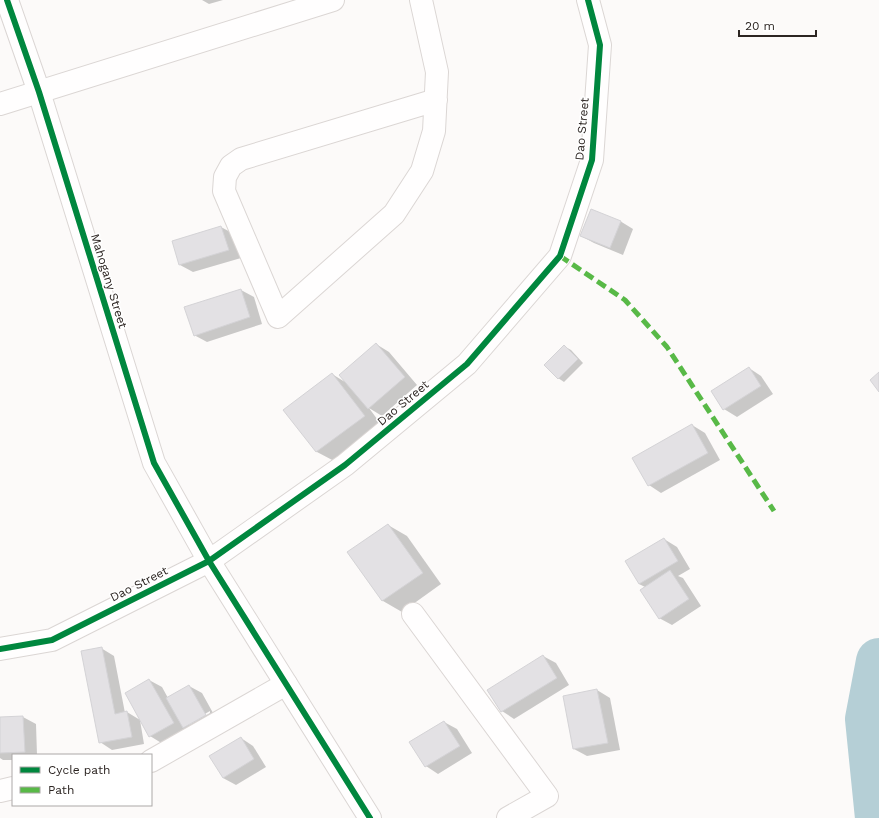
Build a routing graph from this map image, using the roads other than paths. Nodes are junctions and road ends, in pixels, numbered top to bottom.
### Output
1 (7, 0) edge
2 (333, 0) edge
3 (422, 0) edge
4 (588, 0) edge
5 (39, 92) junction
6 (436, 100) junction
7 (0, 104) edge
8 (209, 561) junction
9 (413, 614) dead end
10 (0, 649) edge
11 (286, 684) junction
12 (152, 760) edge
13 (12, 788) edge
14 (0, 791) edge
15 (370, 818) edge
16 (508, 818) edge

1 - 5 street, Mahogany Street
2 - 5 street
3 - 6 street
4 - 8 street, Dao Street
5 - 7 street
5 - 8 street, Mahogany Street
6 - 6 street
8 - 10 street, Dao Street
8 - 11 street, Mahogany Street
9 - 16 street
11 - 12 street
11 - 15 street, Mahogany Street
13 - 14 street

